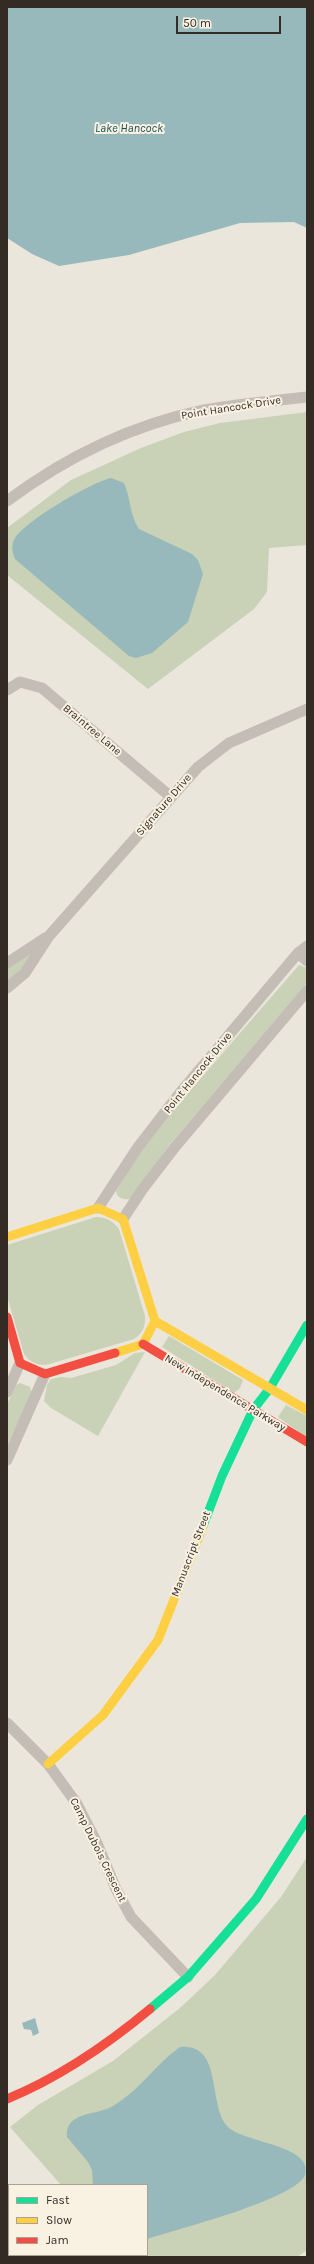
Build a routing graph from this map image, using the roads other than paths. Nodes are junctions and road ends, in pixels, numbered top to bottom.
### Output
1 (307, 397) edge
2 (7, 501) edge
3 (7, 690) edge
4 (307, 709) edge
5 (171, 797) junction
6 (49, 936) junction
7 (303, 950) edge
8 (307, 961) edge
9 (7, 963) edge
10 (7, 988) edge
11 (307, 992) edge
12 (98, 1208) junction
13 (123, 1219) junction
14 (7, 1237) edge
15 (7, 1317) edge
16 (156, 1321) junction
17 (307, 1325) edge
18 (143, 1344) junction
19 (20, 1363) junction
20 (45, 1374) junction
21 (270, 1388) junction
22 (7, 1392) edge
23 (253, 1410) junction
24 (307, 1410) edge
25 (307, 1442) edge
26 (7, 1460) edge
27 (7, 1723) edge
28 (48, 1764) junction
29 (307, 1819) edge
30 (188, 1977) junction
31 (7, 2099) edge

1 - 2 street, Point Hancock Drive
3 - 5 street, Braintree Lane
4 - 5 street, Signature Drive
5 - 6 street, Signature Drive
6 - 9 street, Signature Drive
6 - 10 street, Signature Drive
7 - 8 street
7 - 12 street, Point Hancock Drive
11 - 13 street
12 - 13 street
12 - 14 street
13 - 16 street
15 - 19 street
16 - 18 street
16 - 21 street
17 - 21 street, Manuscript Street
18 - 20 street
18 - 23 street, New Independence Parkway
19 - 20 street
19 - 22 street
20 - 26 street
21 - 23 street, Manuscript Street
21 - 24 street
23 - 25 street, New Independence Parkway
23 - 28 street, Manuscript Street
27 - 28 street, Camp Dubois Crescent
28 - 30 street, Camp Dubois Crescent
29 - 30 street
30 - 31 street

